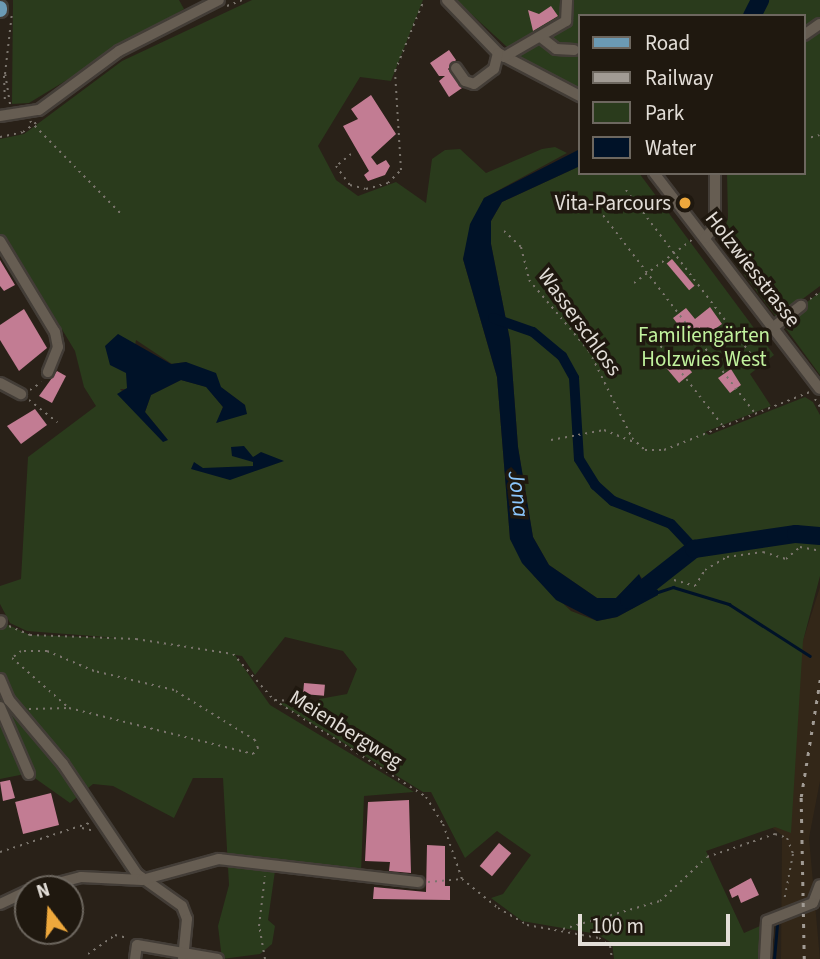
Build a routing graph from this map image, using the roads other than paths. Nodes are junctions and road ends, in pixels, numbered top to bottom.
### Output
1 (447, 0) edge
2 (567, 0) edge
3 (222, 4) edge
4 (542, 38) junction
5 (574, 50) dead end
6 (501, 55) junction
7 (456, 68) dead end
8 (578, 95) edge
9 (0, 116) edge
10 (655, 175) edge
11 (715, 175) edge
12 (699, 238) junction
13 (0, 241) edge
14 (801, 306) road end
15 (775, 326) junction
16 (48, 372) road end
17 (0, 383) edge
18 (820, 389) edge
19 (21, 394) road end
20 (0, 679) edge
21 (0, 708) edge
22 (29, 774) dead end
23 (84, 877) edge
24 (142, 880) junction
25 (419, 882) road end
26 (820, 885) edge
27 (816, 904) edge
28 (183, 956) edge
29 (135, 959) edge
30 (218, 959) edge
31 (765, 959) edge

1 - 6 street
2 - 4 street
3 - 9 street
4 - 5 street
4 - 6 street
6 - 7 street
6 - 8 street
10 - 12 street, Holzwiesstrasse
11 - 12 street
12 - 15 street, Holzwiesstrasse
13 - 16 street
14 - 15 street
15 - 18 street, Holzwiesstrasse
17 - 19 street
20 - 24 street
21 - 22 street
23 - 24 street
24 - 25 street
24 - 28 street
26 - 27 street
27 - 31 street
28 - 29 street
28 - 30 street

